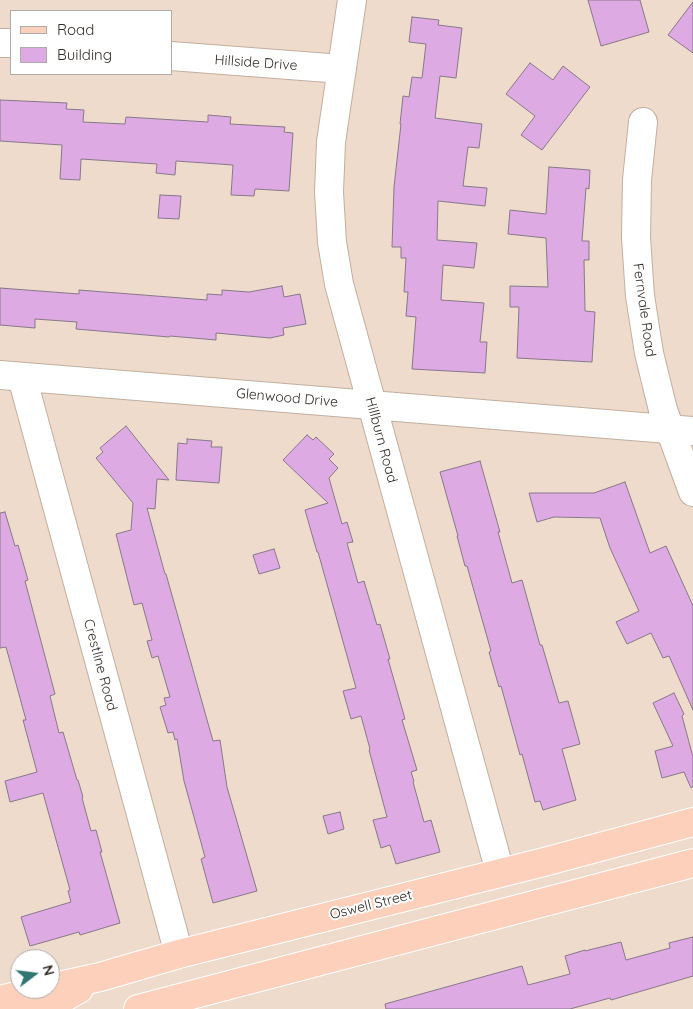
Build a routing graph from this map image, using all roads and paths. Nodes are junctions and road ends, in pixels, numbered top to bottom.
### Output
1 (352, 0) edge
2 (172, 56) edge
3 (342, 69) junction
4 (643, 122) dead end
5 (11, 376) edge
6 (372, 405) junction
7 (681, 430) edge
8 (693, 492) edge
9 (693, 822) edge
10 (693, 863) edge
11 (500, 872) junction
12 (179, 954) junction
13 (100, 976) junction
14 (60, 986) edge
15 (192, 1002) edge
16 (38, 1009) edge
17 (138, 1009) edge

1 - 3 street, Hillburn Road
2 - 3 street, Hillside Drive
3 - 6 street, Hillburn Road
4 - 7 street, Fernvale Road
5 - 6 street, Glenwood Drive
5 - 12 street, Crestline Road
6 - 7 street, Glenwood Drive
6 - 11 street, Hillburn Road
7 - 8 street, Fernvale Road
9 - 11 main road, Oswell Street
10 - 15 main road
11 - 12 main road, Oswell Street
12 - 13 main road, Oswell Street
13 - 14 main road, Oswell Street
13 - 16 main road
15 - 17 main road

